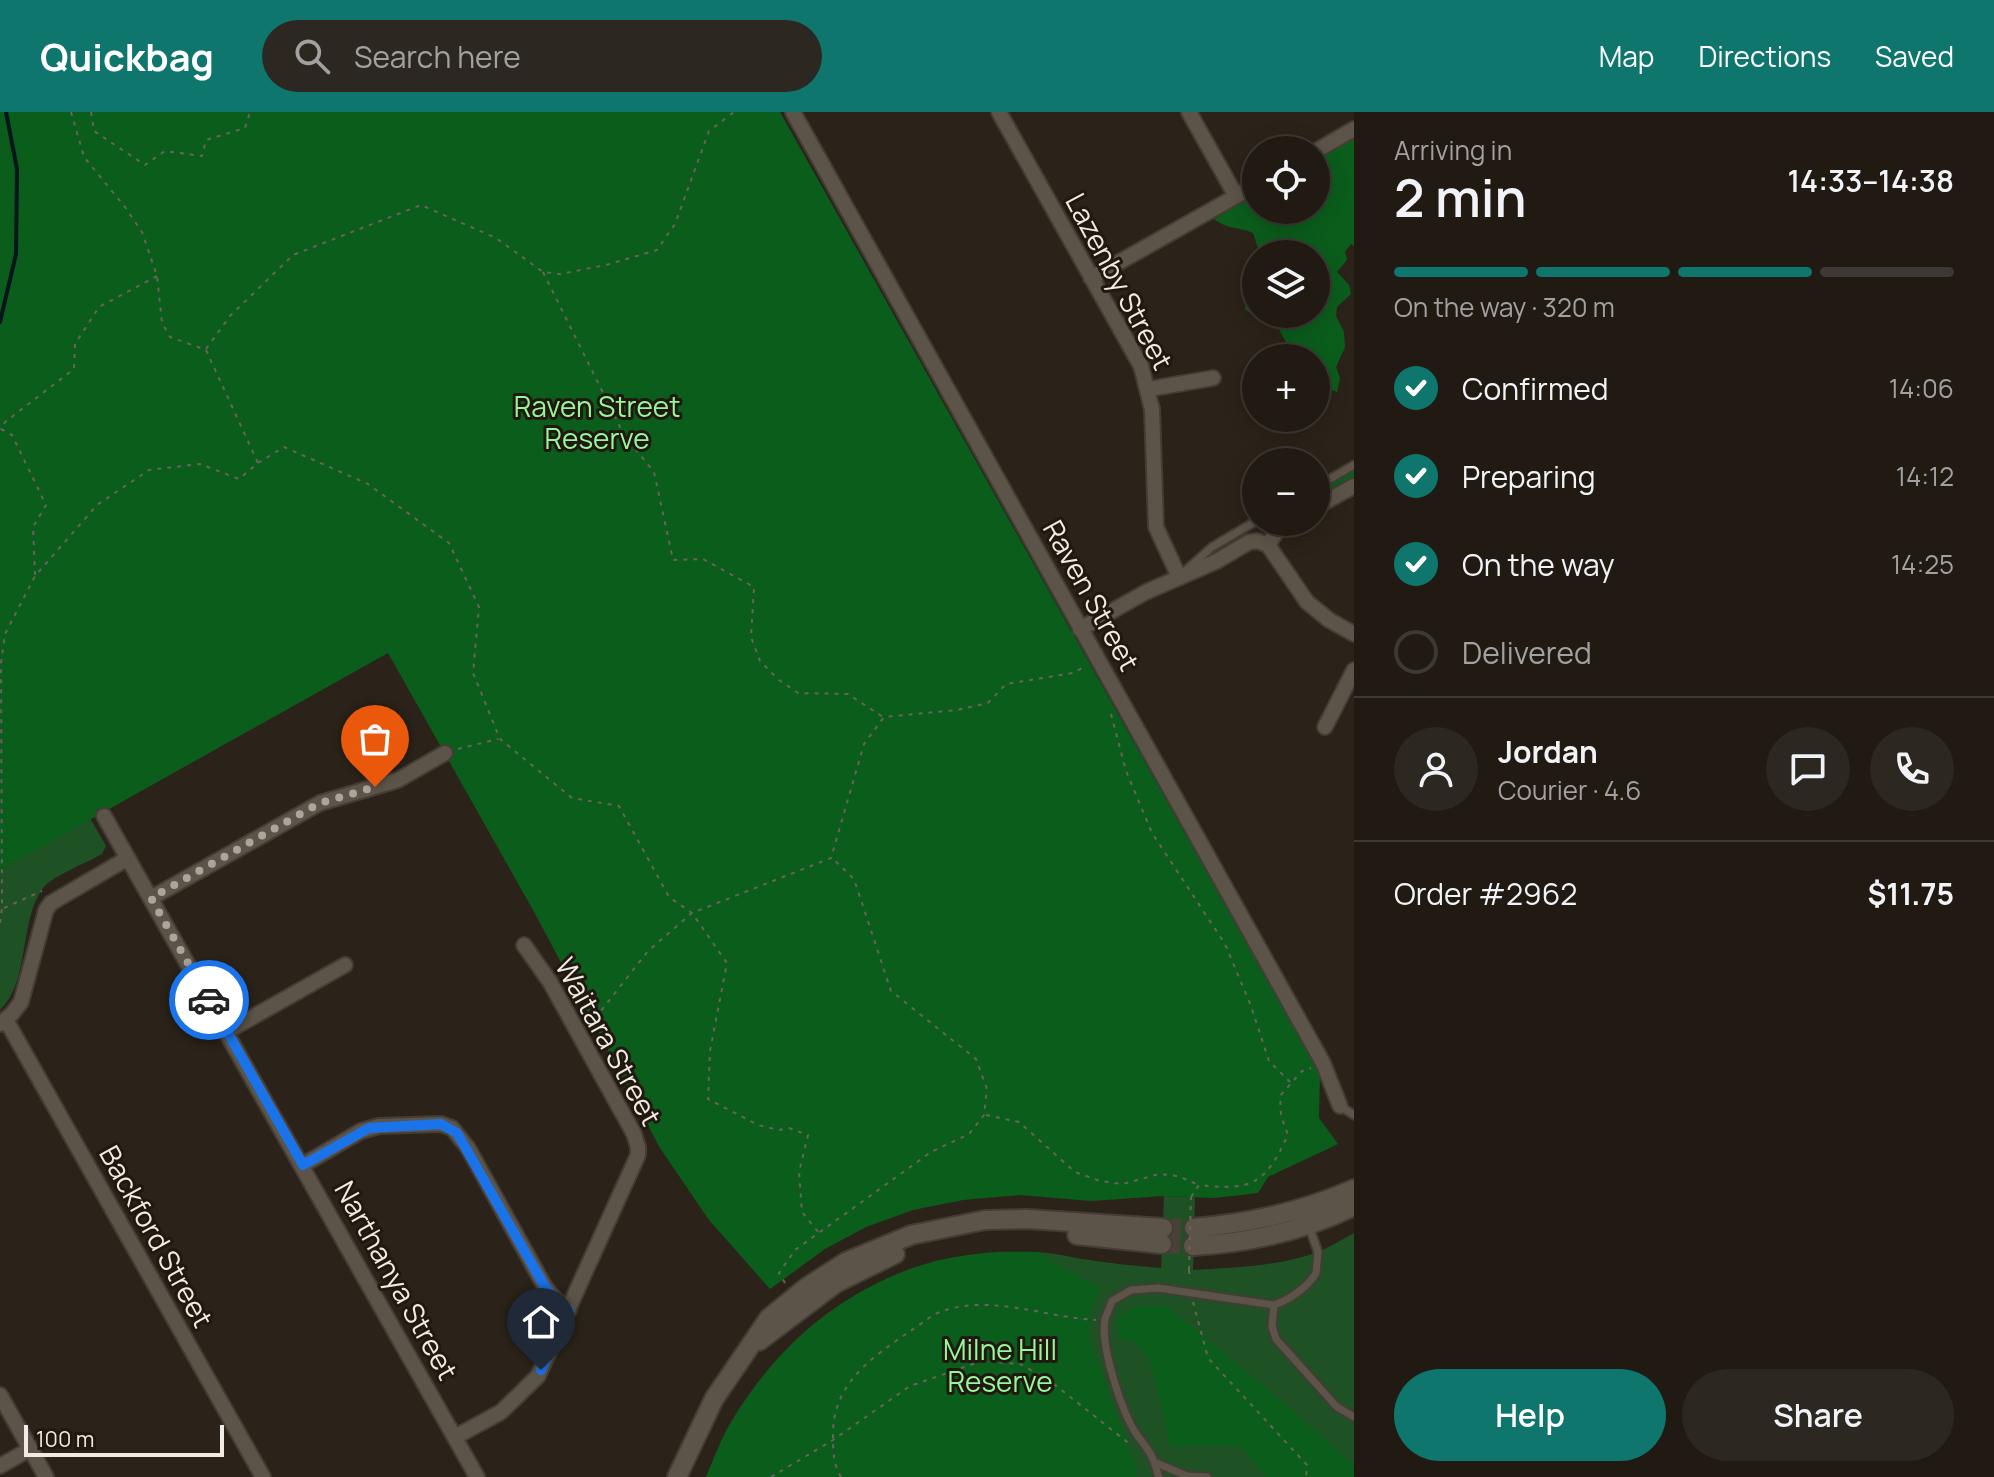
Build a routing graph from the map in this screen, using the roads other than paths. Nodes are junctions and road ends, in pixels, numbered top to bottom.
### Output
1 (793, 112) edge
2 (999, 112) edge
3 (1189, 112) edge
4 (1354, 129) edge
5 (1330, 143) edge
6 (1242, 193) edge
7 (1236, 196) junction
8 (1091, 278) junction
9 (1213, 378) dead end
10 (1149, 389) junction
11 (1354, 465) edge
12 (1330, 479) edge
13 (1354, 486) edge
14 (1330, 499) edge
15 (1242, 529) edge
16 (1274, 536) edge
17 (1268, 545) junction
18 (1179, 577) junction
19 (1080, 629) junction
20 (1354, 634) edge
21 (1354, 670) edge
22 (1325, 727) dead end
23 (445, 753) road end
24 (104, 816) dead end
25 (128, 858) junction
26 (151, 898) junction
27 (524, 945) dead end
28 (345, 965) dead end
29 (3, 1022) edge
30 (226, 1032) junction
31 (1340, 1106) joint
32 (1354, 1115) edge
33 (303, 1165) junction
34 (1354, 1189) edge
35 (1354, 1206) edge
36 (1306, 1217) junction
37 (1162, 1236) tunnel mouth
38 (1193, 1237) tunnel mouth
39 (1274, 1305) junction
40 (569, 1310) junction
41 (0, 1395) edge
42 (1354, 1417) edge
43 (455, 1437) junction
44 (30, 1449) junction
45 (1154, 1462) junction
46 (0, 1466) edge
47 (46, 1477) edge
48 (263, 1477) edge
49 (477, 1477) edge
50 (677, 1477) edge
51 (1159, 1477) edge
52 (1207, 1477) edge

1 - 19 street, Raven Street
2 - 8 street, Lazenby Street
3 - 7 street
4 - 5 street
6 - 7 street
7 - 8 street
8 - 10 street, Lazenby Street
9 - 10 street
10 - 18 street, Lazenby Street
11 - 12 lane
13 - 14 street
15 - 18 lane
16 - 17 street
17 - 18 street
17 - 20 street
18 - 19 street
19 - 31 street, Raven Street
21 - 22 street
23 - 26 street
24 - 25 street, Narthanya Street
25 - 26 street, Narthanya Street
25 - 29 street
26 - 30 street, Narthanya Street
27 - 40 street, Waitara Street
28 - 30 street
29 - 48 street, Backford Street
30 - 33 street, Narthanya Street
31 - 32 lane
33 - 40 street
33 - 43 street, Narthanya Street
34 - 36 main road
35 - 36 main road
36 - 38 main road
36 - 39 lane
37 - 50 main road
39 - 42 lane
39 - 45 lane
40 - 43 street, Waitara Street
41 - 44 street
43 - 49 street, Narthanya Street
44 - 46 street
44 - 47 street
45 - 51 lane
45 - 52 lane

